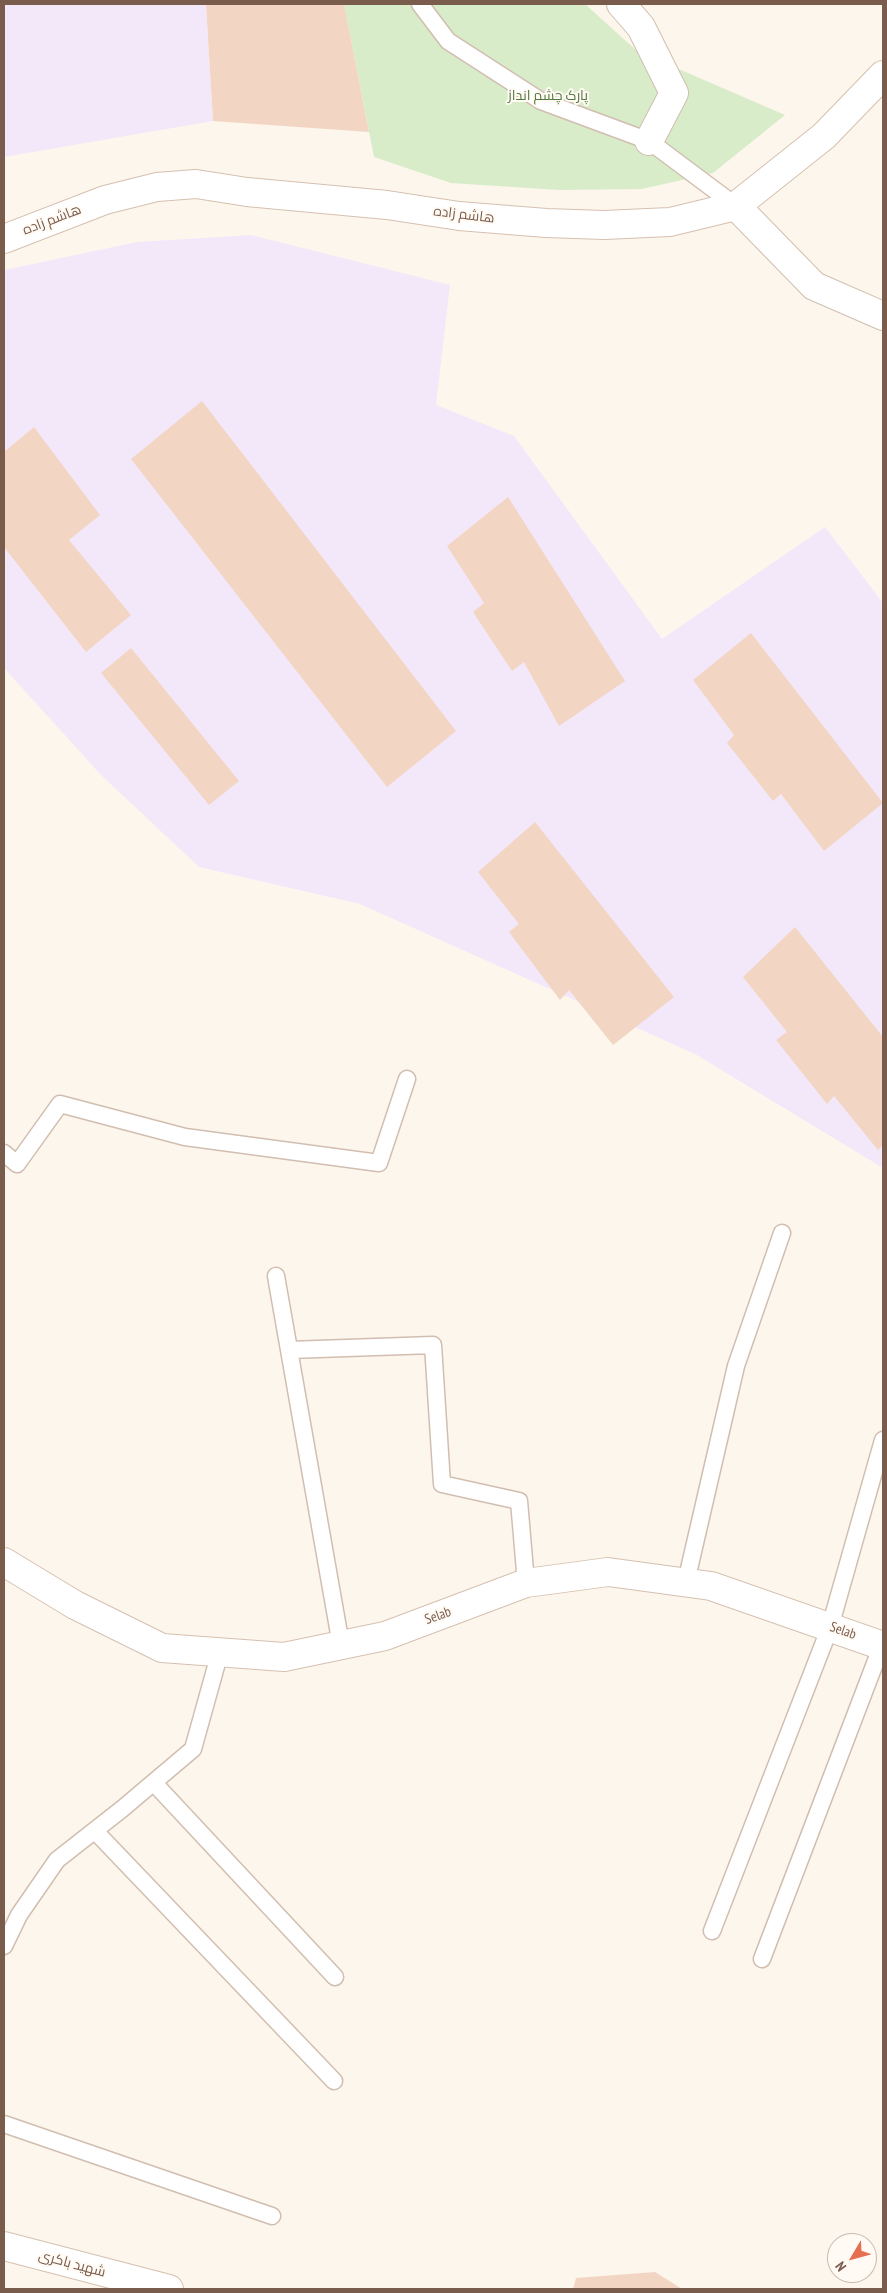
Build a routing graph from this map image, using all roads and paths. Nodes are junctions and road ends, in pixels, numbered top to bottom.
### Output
1 (420, 4) edge
2 (621, 4) edge
3 (883, 76) edge
4 (649, 141) junction
5 (736, 206) junction
6 (4, 239) edge
7 (883, 316) edge
8 (407, 1079) dead end
9 (4, 1154) edge
10 (782, 1233) dead end
11 (276, 1276) dead end
12 (290, 1350) junction
13 (883, 1440) edge
14 (4, 1562) edge
15 (686, 1582) junction
16 (526, 1583) junction
17 (830, 1627) junction
18 (341, 1645) junction
19 (883, 1645) edge
20 (220, 1652) junction
21 (154, 1782) junction
22 (95, 1831) junction
23 (712, 1931) dead end
24 (4, 1946) edge
25 (762, 1959) dead end
26 (335, 1977) dead end
27 (334, 2081) dead end
28 (4, 2124) edge
29 (272, 2216) dead end
30 (4, 2246) edge
31 (168, 2289) edge

1 - 4 lane
2 - 4 street
3 - 5 street, هاشم زاده
4 - 5 lane
5 - 6 street, هاشم زاده
5 - 7 street
8 - 9 lane
10 - 15 lane
11 - 12 lane
12 - 16 lane
12 - 18 lane
13 - 17 lane
14 - 20 street, Selab
15 - 16 street, Selab
15 - 17 street, Selab
16 - 18 street, Selab
17 - 19 street, Selab
17 - 23 lane
18 - 20 street, Selab
19 - 25 lane
20 - 21 lane
21 - 22 lane
21 - 26 lane
22 - 24 lane
22 - 27 lane
28 - 29 lane
30 - 31 street, شهید باکری

